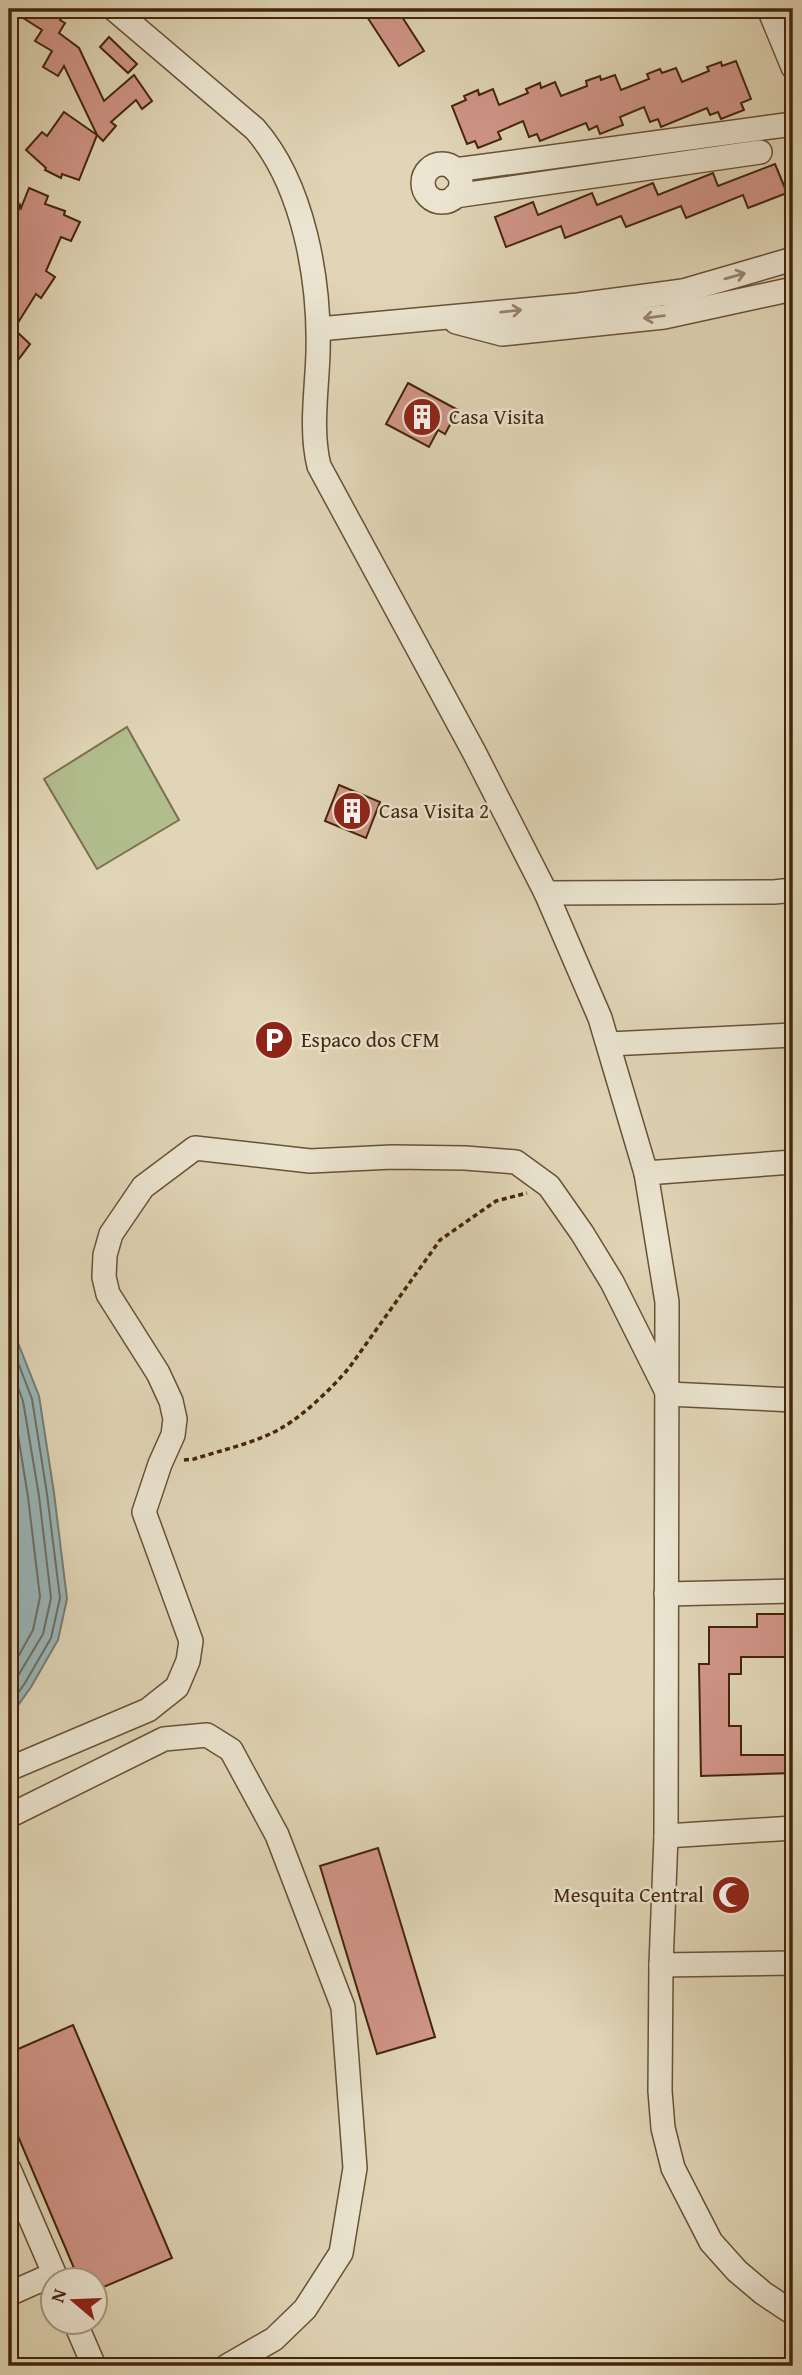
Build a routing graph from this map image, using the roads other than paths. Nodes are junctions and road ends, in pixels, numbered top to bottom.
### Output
1 (114, 9) edge
2 (769, 9) edge
3 (788, 36) edge
4 (793, 67) edge
5 (793, 124) edge
6 (760, 152) dead end
7 (455, 170) junction
8 (455, 196) junction
9 (793, 259) edge
10 (793, 289) edge
11 (443, 318) junction
12 (319, 329) junction
13 (793, 890) edge
14 (546, 893) junction
15 (793, 1035) edge
16 (609, 1044) junction
17 (793, 1162) edge
18 (646, 1173) junction
19 (668, 1394) junction
20 (793, 1400) edge
21 (793, 1591) edge
22 (666, 1594) junction
23 (9, 1769) edge
24 (9, 1816) edge
25 (793, 1828) edge
26 (666, 1836) junction
27 (793, 1963) edge
28 (661, 1965) junction
29 (10, 2174) edge
30 (51, 2266) edge
31 (38, 2284) edge
32 (9, 2294) edge
33 (793, 2313) edge
34 (81, 2336) edge
35 (94, 2366) edge
36 (227, 2366) edge

1 - 12 street
2 - 3 street
3 - 4 street
5 - 7 street
6 - 8 street
7 - 8 street
7 - 8 street
11 -> 9 street
10 -> 11 street
11 - 12 street
12 - 14 street
13 - 14 street
14 - 16 street
15 - 16 street
16 - 18 street
17 - 18 street
18 - 19 street
19 - 20 street
19 - 22 street
19 - 23 street
21 - 22 street
22 - 26 street
24 - 36 street
25 - 26 street
26 - 28 street
27 - 28 street
28 - 33 street
29 - 30 street
31 - 32 street
34 - 35 street

